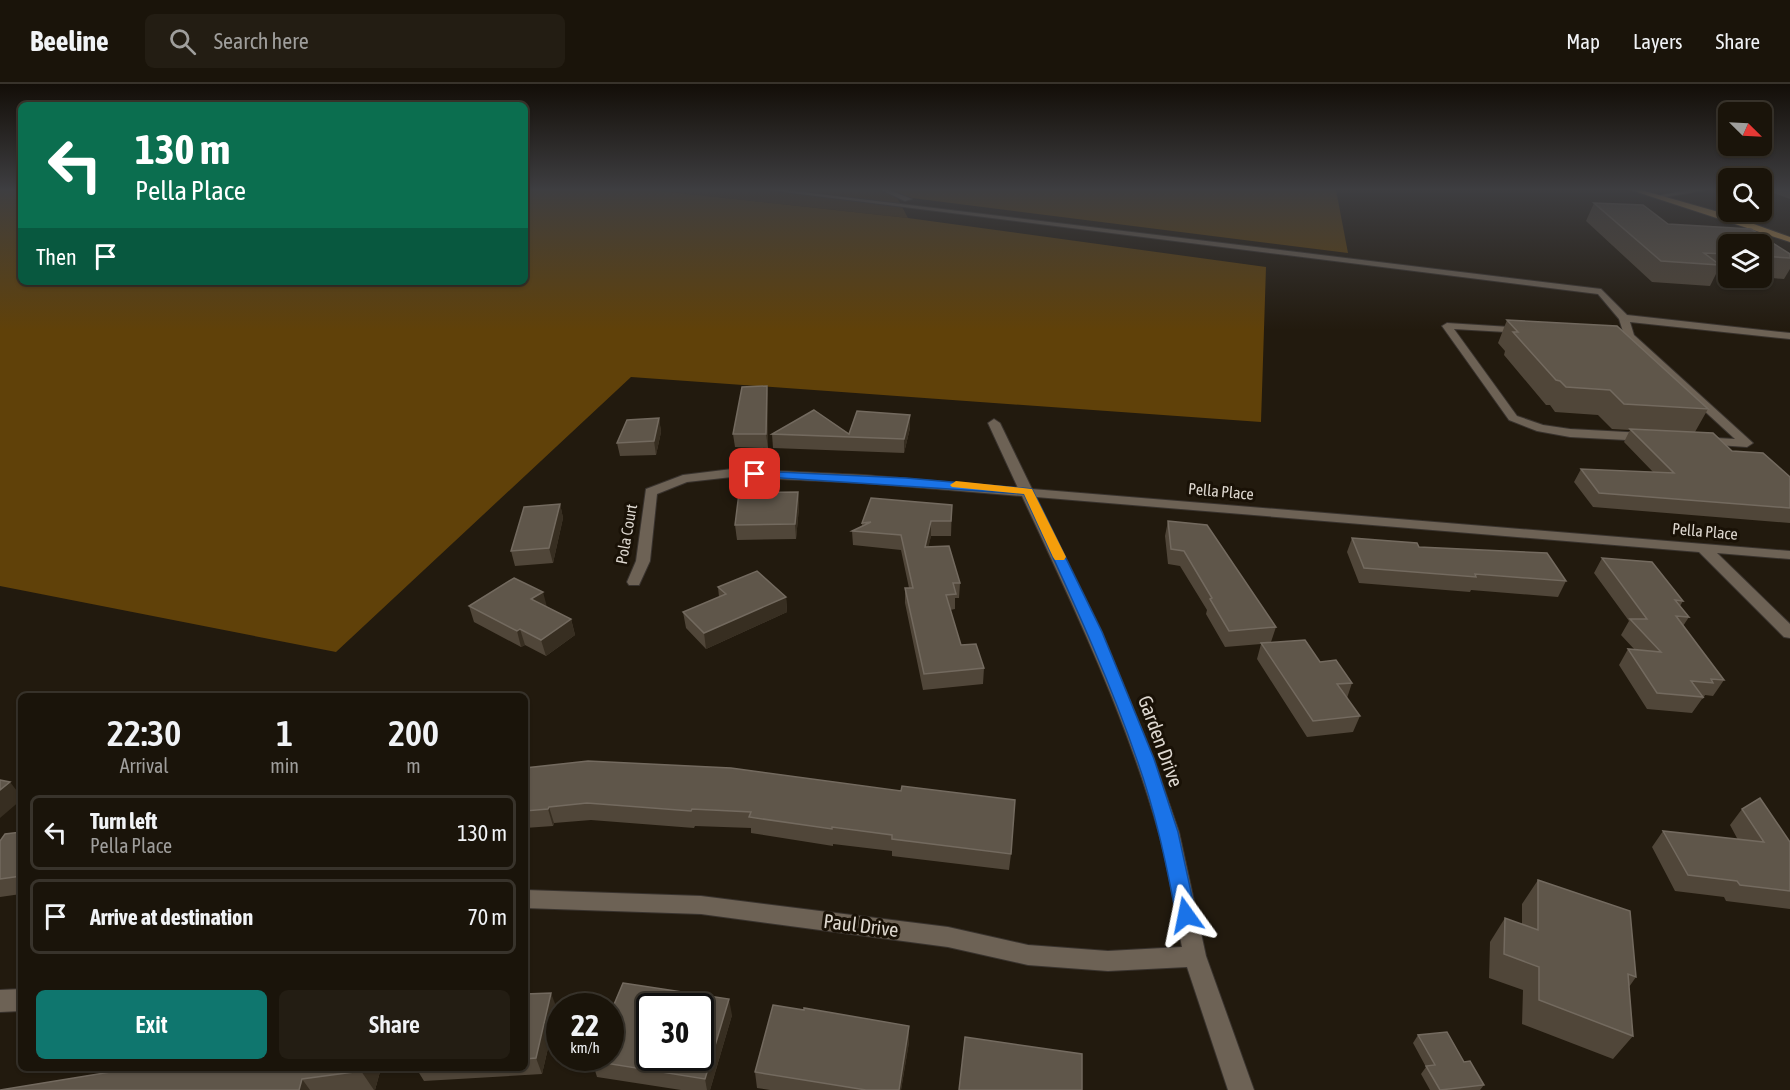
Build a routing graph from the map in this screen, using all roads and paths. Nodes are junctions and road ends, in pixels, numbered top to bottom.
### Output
1 (1164, 237) edge
2 (1624, 318) junction
3 (1537, 331) edge
4 (1790, 336) edge
5 (994, 423) dead end
6 (1652, 438) edge
7 (1688, 440) edge
8 (1028, 491) junction
9 (651, 492) joint
10 (1702, 547) junction
11 (1790, 555) edge
12 (634, 582) dead end
13 (1790, 633) edge
14 (528, 899) edge
15 (1195, 956) junction
16 (0, 1000) edge
17 (18, 1000) edge
18 (1241, 1090) edge

1 - 2 street
2 - 4 street
2 - 7 street
3 - 6 street
5 - 8 street, Garden Drive
8 - 9 street, Pella Place
8 - 10 street, Pella Place
8 - 15 street, Garden Drive
9 - 12 street, Pola Court
10 - 11 street, Pella Place
10 - 13 street
14 - 15 street, Paul Drive
15 - 18 street, Garden Drive
16 - 17 street

